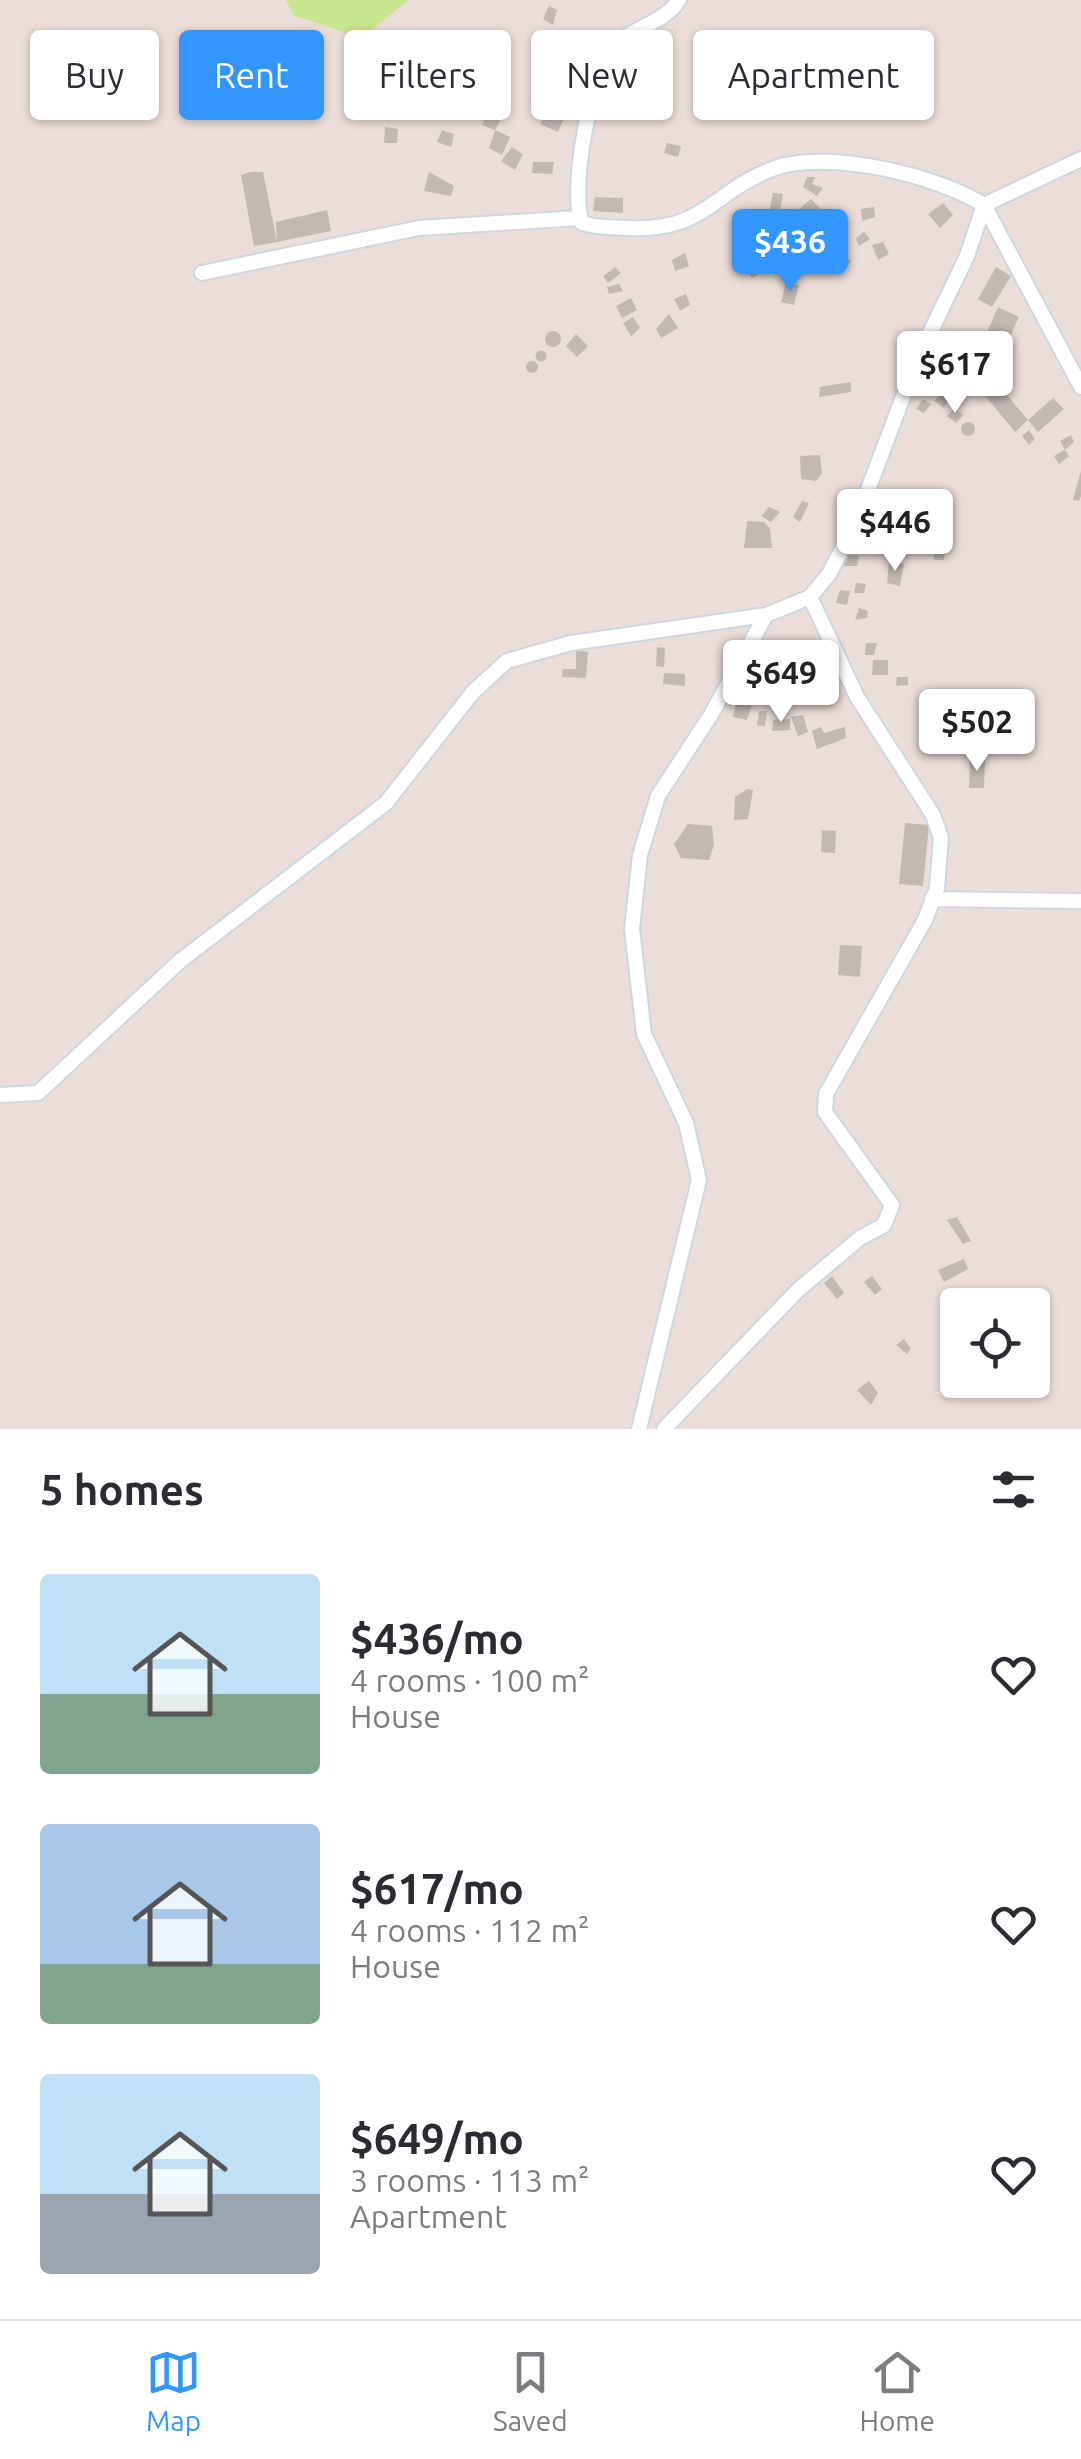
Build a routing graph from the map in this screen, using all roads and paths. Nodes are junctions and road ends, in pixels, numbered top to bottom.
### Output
1 (679, 0) edge
2 (1081, 158) edge
3 (984, 205) junction
4 (580, 218) junction
5 (202, 273) dead end
6 (1081, 387) edge
7 (810, 597) junction
8 (766, 615) junction
9 (932, 899) junction
10 (1081, 902) edge
11 (0, 1095) edge
12 (639, 1429) edge
13 (664, 1429) edge

1 - 4 street
2 - 3 street
3 - 4 street
3 - 6 street
3 - 7 street
4 - 5 street
7 - 8 street
7 - 9 street
8 - 11 street
8 - 12 street
9 - 10 street
9 - 13 street

